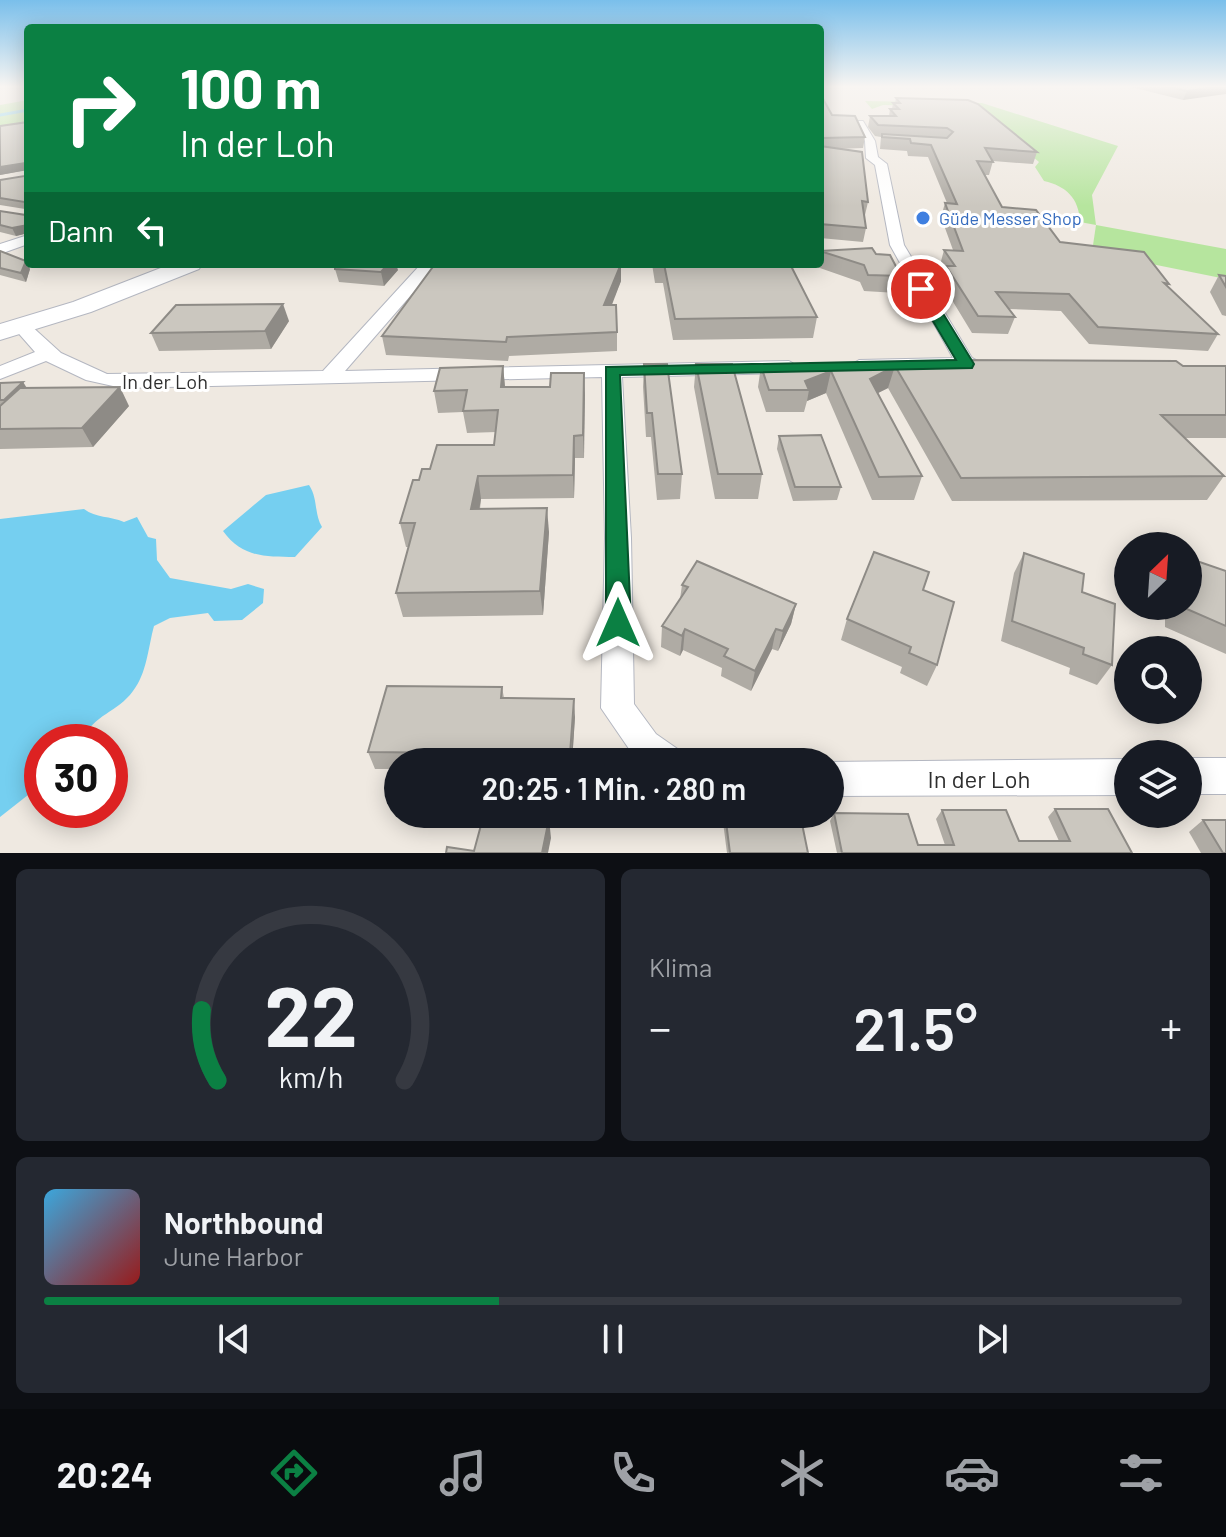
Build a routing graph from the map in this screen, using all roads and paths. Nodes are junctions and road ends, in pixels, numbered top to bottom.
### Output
1 (861, 126) edge
2 (24, 240) edge
3 (0, 249) edge
4 (165, 268) edge
5 (181, 268) edge
6 (426, 268) edge
7 (113, 294) junction
8 (7, 331) edge
9 (49, 353) junction
10 (966, 364) junction
11 (998, 365) edge
12 (812, 367) edge
13 (843, 367) edge
14 (612, 371) junction
15 (0, 373) edge
16 (327, 379) junction
17 (647, 748) edge
18 (1202, 776) edge
19 (1226, 776) edge
20 (1114, 777) edge
21 (844, 778) edge

1 - 10 street
2 - 3 street
4 - 7 street
5 - 7 street
6 - 16 street
7 - 8 street
8 - 9 street, In der Loh
9 - 15 street
9 - 16 street, In der Loh
10 - 11 street
10 - 13 street
12 - 14 street, In der Loh
14 - 16 street, In der Loh
14 - 17 street
18 - 19 street
20 - 21 street, In der Loh

